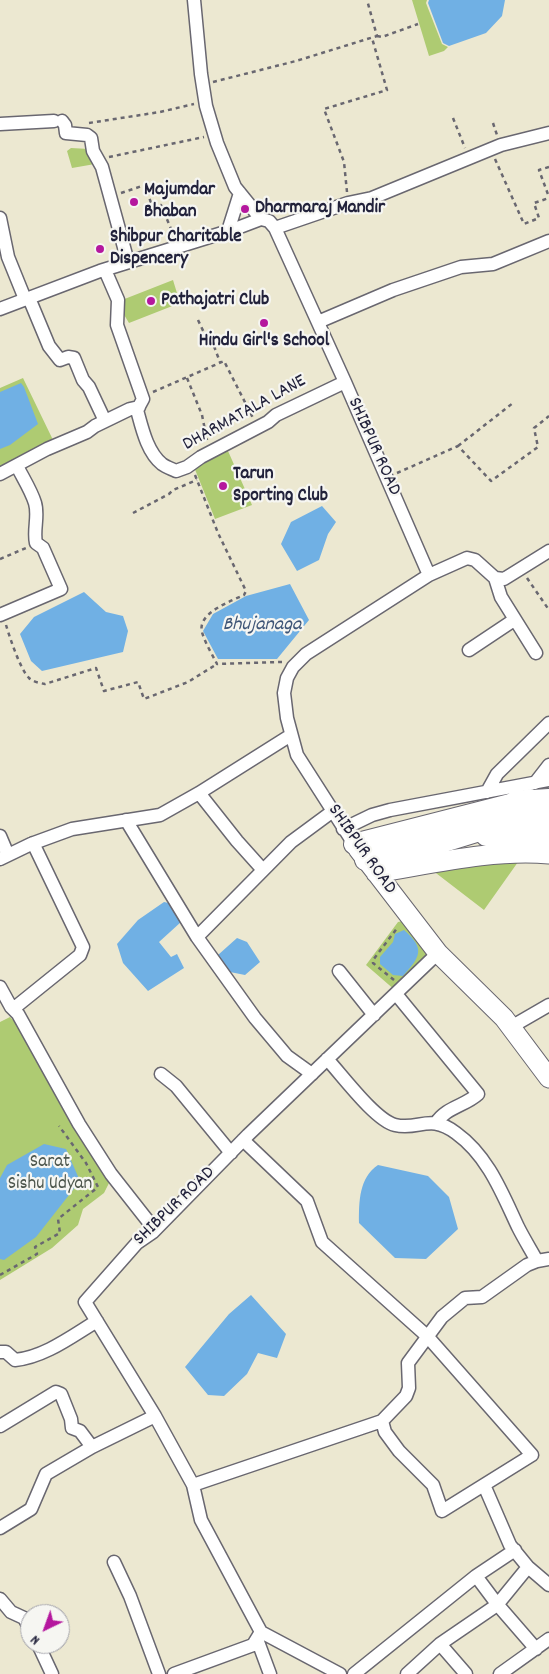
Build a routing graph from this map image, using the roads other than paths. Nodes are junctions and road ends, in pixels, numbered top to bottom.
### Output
1 (194, 0) edge
2 (0, 124) edge
3 (549, 133) edge
4 (240, 193) junction
5 (0, 218) edge
6 (261, 218) junction
7 (275, 228) junction
8 (228, 231) junction
9 (549, 241) edge
10 (128, 262) junction
11 (106, 270) junction
12 (27, 299) junction
13 (0, 309) edge
14 (318, 322) junction
15 (345, 382) junction
16 (141, 402) junction
17 (105, 421) junction
18 (17, 466) junction
19 (0, 474) edge
20 (549, 551) edge
21 (429, 575) junction
22 (495, 578) junction
23 (1, 615) edge
24 (514, 620) junction
25 (468, 650) dead end
26 (536, 653) dead end
27 (549, 723) edge
28 (292, 735) junction
29 (549, 764) edge
30 (549, 780) edge
31 (487, 792) junction
32 (199, 793) junction
33 (544, 793) edge
34 (332, 811) junction
35 (126, 820) junction
36 (515, 820) junction
37 (549, 821) edge
38 (0, 836) edge
39 (549, 836) edge
40 (33, 843) junction
41 (411, 850) joint
42 (360, 851) junction
43 (549, 854) edge
44 (4, 857) edge
45 (262, 870) junction
46 (197, 937) junction
47 (438, 953) junction
48 (340, 972) dead end
49 (0, 987) edge
50 (399, 990) junction
51 (549, 1005) edge
52 (13, 1009) junction
53 (374, 1015) junction
54 (511, 1027) junction
55 (328, 1059) junction
56 (161, 1074) dead end
57 (312, 1074) junction
58 (549, 1078) edge
59 (436, 1123) junction
60 (244, 1140) junction
61 (231, 1153) junction
62 (155, 1230) junction
63 (543, 1260) edge
64 (97, 1321) junction
65 (427, 1336) junction
66 (2, 1349) edge
67 (155, 1416) junction
68 (382, 1421) junction
69 (0, 1426) edge
70 (92, 1447) junction
71 (193, 1485) junction
72 (484, 1485) junction
73 (0, 1528) edge
74 (515, 1550) junction
75 (114, 1562) dead end
76 (528, 1567) junction
77 (476, 1576) junction
78 (549, 1586) edge
79 (0, 1599) edge
80 (497, 1604) junction
81 (6, 1614) edge
82 (20, 1617) edge
83 (259, 1635) junction
84 (549, 1639) edge
85 (440, 1644) junction
86 (536, 1649) junction
87 (43, 1654) edge
88 (52, 1674) edge
89 (160, 1674) edge
90 (174, 1674) edge
91 (270, 1674) edge
92 (340, 1674) edge
93 (354, 1674) edge
94 (407, 1674) edge
95 (466, 1674) edge
96 (500, 1674) edge

1 - 4 street, SHIBPUR ROAD
2 - 10 street
3 - 7 street
4 - 6 street, SHIBPUR ROAD
4 - 8 street
5 - 12 street
6 - 7 street, SHIBPUR ROAD
6 - 8 street
7 - 14 street, SHIBPUR ROAD
8 - 10 street
9 - 14 street
10 - 11 street
11 - 12 street
11 - 16 street, DHARMATALA LANE
12 - 13 street
12 - 17 street
14 - 15 street, SHIBPUR ROAD
15 - 16 street, DHARMATALA LANE
15 - 21 street, SHIBPUR ROAD
16 - 17 street
17 - 18 street
18 - 19 street
18 - 23 street
20 - 22 street
21 - 22 street
21 - 28 street, SHIBPUR ROAD
22 - 24 street
24 - 25 street
24 - 26 street
27 - 31 street
28 - 32 street
28 - 34 street, SHIBPUR ROAD
29 - 33 street
30 - 33 street
31 - 33 street
31 - 42 street
32 - 35 street
32 - 45 street
33 - 36 highway
34 - 42 street, SHIBPUR ROAD
34 - 45 street
35 - 40 street
35 - 46 street
36 - 37 highway
36 - 39 main road
36 - 41 highway
36 - 42 main road
38 - 44 street
40 - 44 street
40 - 52 street
41 - 42 main road
42 - 43 street
42 - 47 street, SHIBPUR ROAD
45 - 46 street
46 - 57 street
47 - 50 street, SHIBPUR ROAD
47 - 54 street
48 - 53 street
49 - 52 street
50 - 53 street, SHIBPUR ROAD
50 - 59 street
51 - 54 street
52 - 62 street
53 - 55 street, SHIBPUR ROAD
54 - 58 street
55 - 57 street, SHIBPUR ROAD
55 - 59 street
56 - 61 street
57 - 60 street, SHIBPUR ROAD
59 - 63 street
60 - 61 street, SHIBPUR ROAD
60 - 65 street
61 - 62 street, SHIBPUR ROAD
62 - 64 street, SHIBPUR ROAD
63 - 65 street
64 - 66 street
64 - 67 street, SHIBPUR ROAD
65 - 68 street
65 - 72 street
67 - 70 street
67 - 71 street, SHIBPUR ROAD
68 - 71 street
68 - 72 street
69 - 70 street
70 - 73 street
71 - 83 street, SHIBPUR ROAD
72 - 74 street
74 - 76 street
74 - 77 street
75 - 89 street
76 - 78 street
76 - 80 street
77 - 80 street
77 - 93 street
79 - 81 street
80 - 85 street
80 - 86 street
81 - 82 street
83 - 90 street
83 - 91 street, SHIBPUR ROAD
83 - 92 street
84 - 86 street
85 - 94 street
85 - 95 street
86 - 96 street
87 - 88 street

